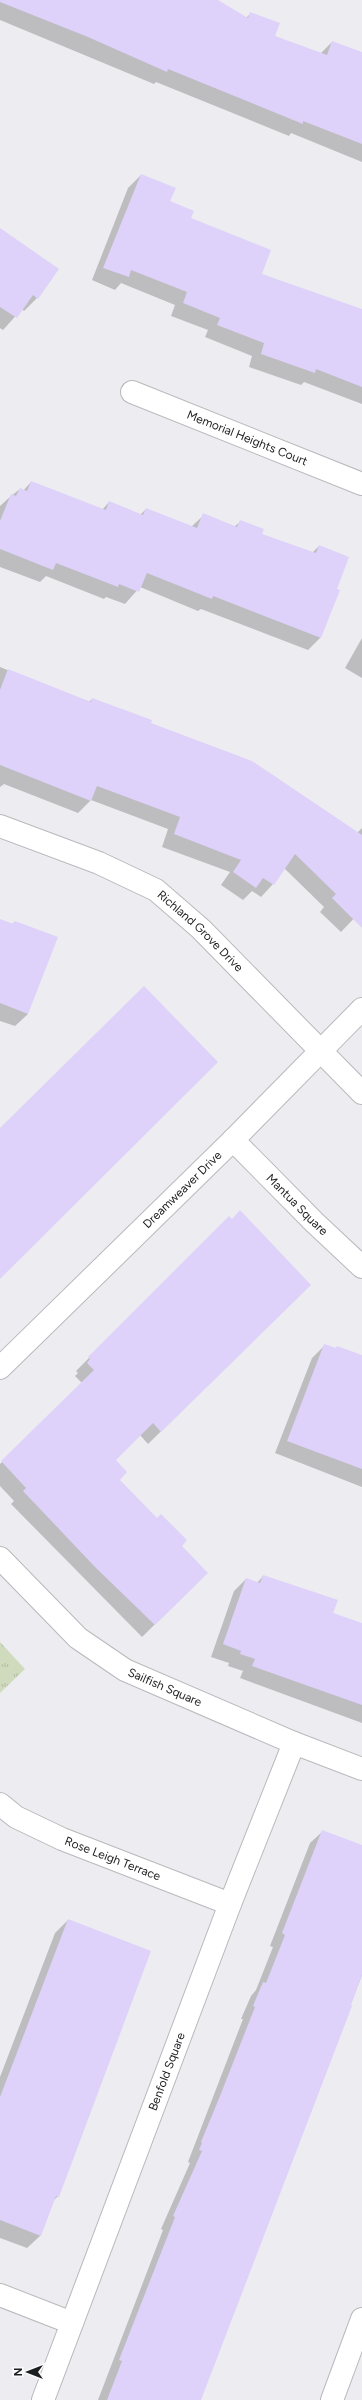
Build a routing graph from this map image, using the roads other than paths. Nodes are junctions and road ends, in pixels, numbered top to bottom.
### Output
1 (132, 392) dead end
2 (362, 484) edge
3 (0, 826) edge
4 (362, 1008) edge
5 (320, 1051) junction
6 (362, 1093) edge
7 (233, 1140) junction
8 (362, 1267) edge
9 (0, 1368) edge
10 (0, 1558) edge
11 (294, 1743) junction
12 (362, 1768) edge
13 (0, 1804) edge
14 (230, 1904) junction
15 (0, 2295) edge
16 (362, 2320) edge
17 (72, 2323) junction
18 (42, 2400) edge
19 (332, 2400) edge

1 - 2 street, Memorial Heights Court
3 - 5 street, Richland Grove Drive
4 - 5 street, Dreamweaver Drive
5 - 6 street, Richland Grove Drive
5 - 7 street, Dreamweaver Drive
7 - 8 street, Mantua Square
7 - 9 street, Dreamweaver Drive
10 - 11 street, Sailfish Square
11 - 12 street, Sailfish Square
11 - 14 street, Benfold Square
13 - 14 street, Rose Leigh Terrace
14 - 17 street, Benfold Square
15 - 17 street
16 - 19 street
17 - 18 street, Benfold Square

